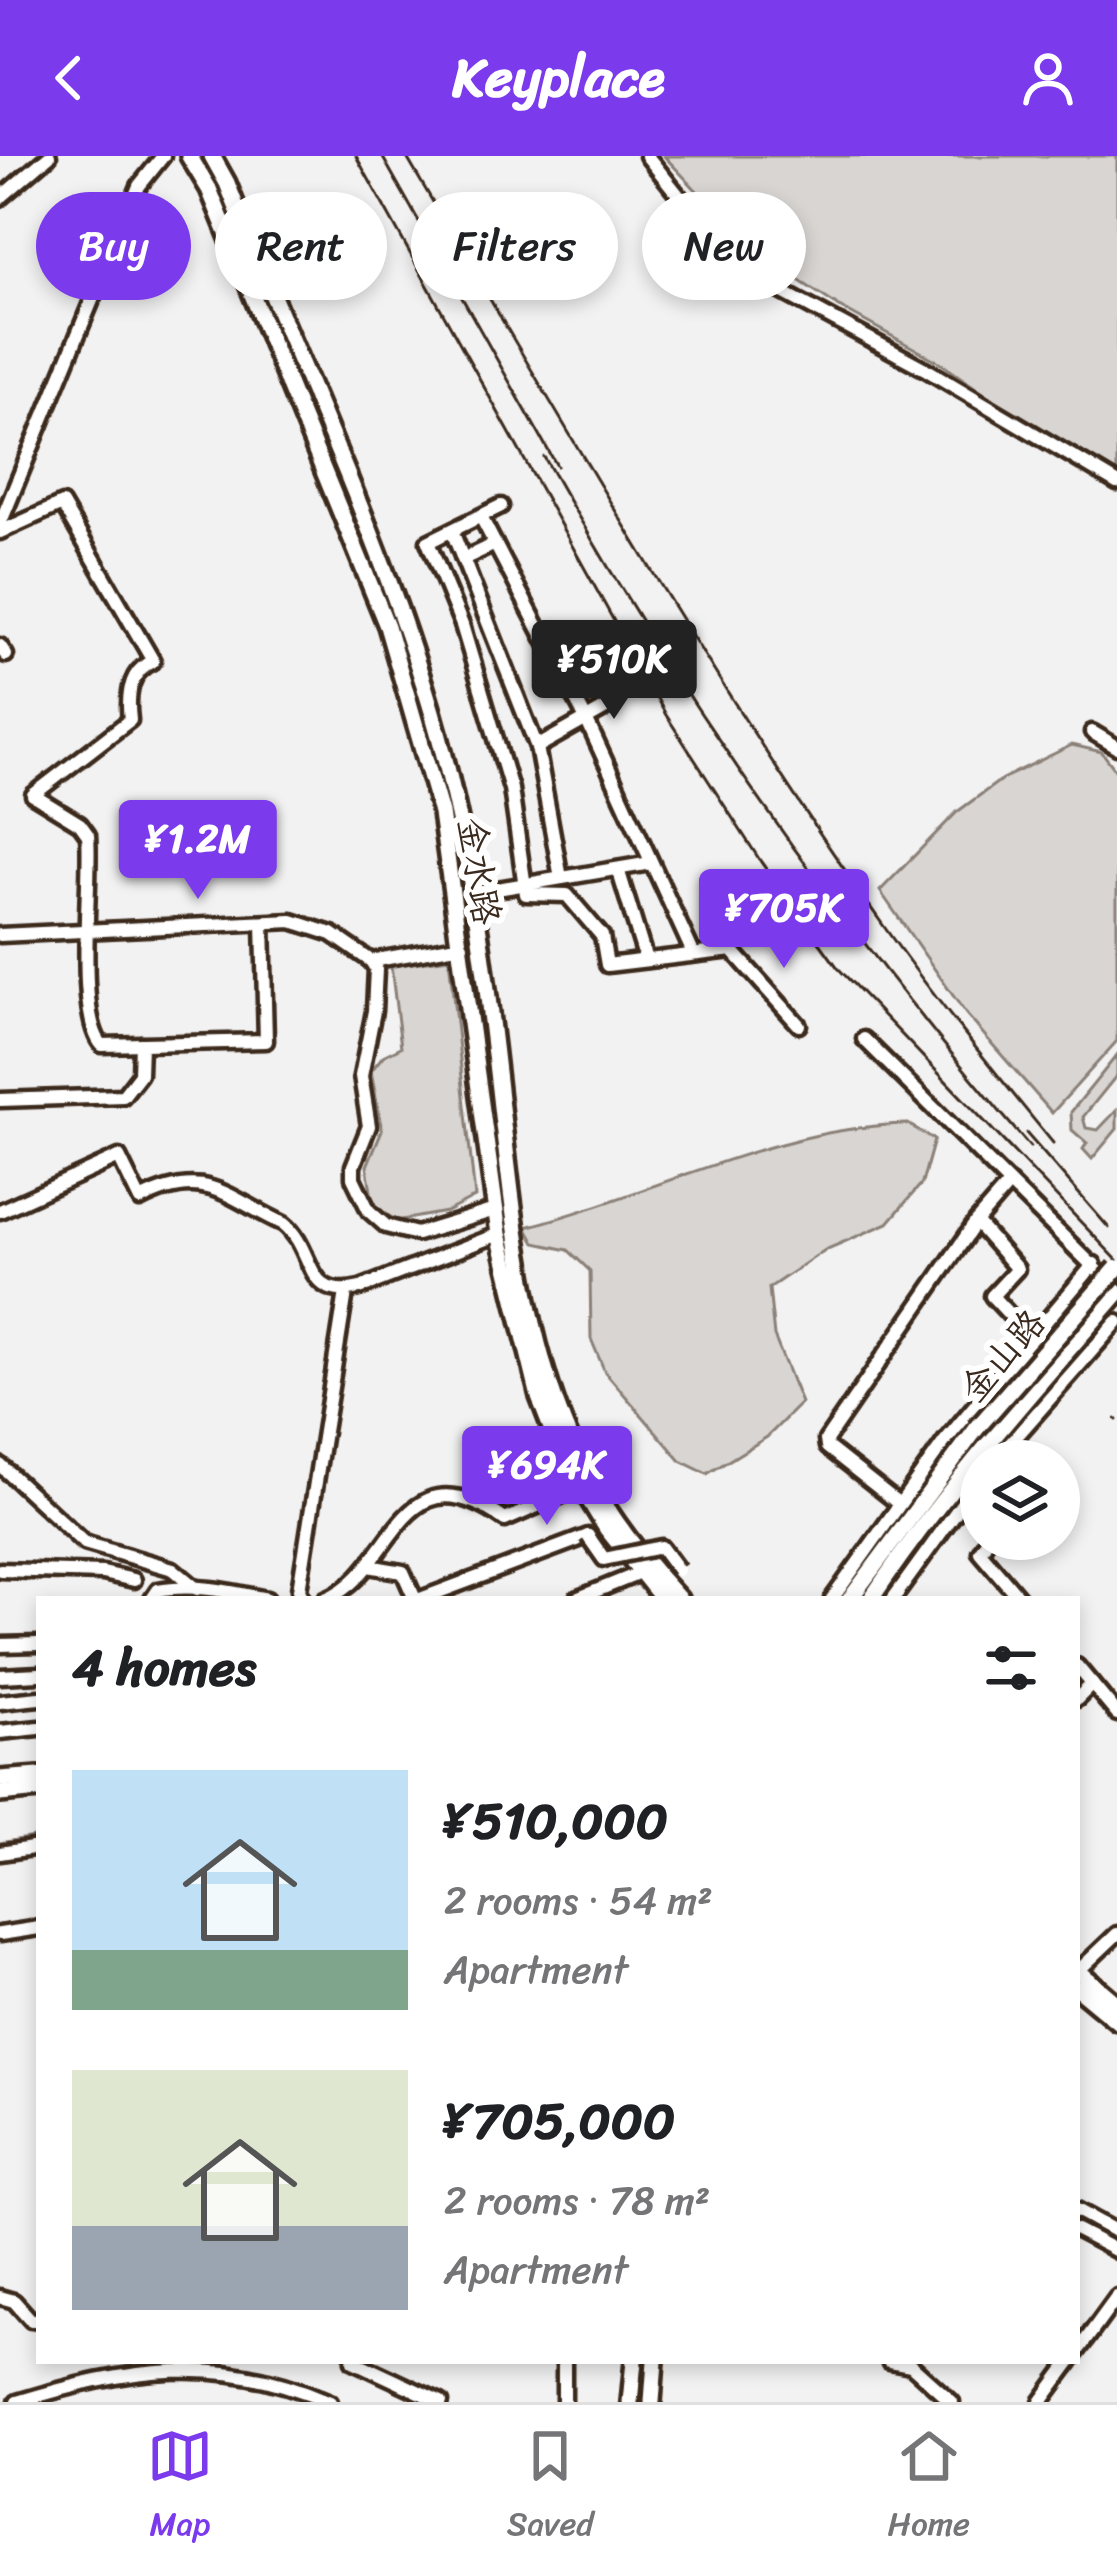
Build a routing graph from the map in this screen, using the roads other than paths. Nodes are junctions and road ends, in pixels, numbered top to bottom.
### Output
1 (48, 156) edge
2 (163, 156) edge
3 (189, 156) edge
4 (212, 156) edge
5 (647, 156) edge
6 (0, 198) edge
7 (1117, 483) edge
8 (501, 506) dead end
9 (482, 517) junction
10 (0, 528) edge
11 (452, 531) junction
12 (495, 544) junction
13 (464, 559) junction
14 (613, 704) dead end
15 (586, 721) junction
16 (1092, 732) dead end
17 (537, 747) junction
18 (1117, 747) edge
19 (651, 863) junction
20 (618, 869) junction
21 (561, 878) junction
22 (524, 884) junction
23 (473, 892) junction
24 (263, 923) junction
25 (89, 931) junction
26 (0, 935) edge
27 (462, 946) junction
28 (694, 952) junction
29 (646, 960) junction
30 (371, 961) junction
31 (800, 1024) dead end
32 (864, 1039) dead end
33 (141, 1044) junction
34 (0, 1100) edge
35 (1010, 1184) junction
36 (495, 1210) junction
37 (0, 1211) edge
38 (976, 1222) junction
39 (499, 1234) junction
40 (1094, 1264) junction
41 (1117, 1268) edge
42 (346, 1292) junction
43 (1117, 1292) edge
44 (1117, 1322) edge
45 (1032, 1339) junction
46 (984, 1434) junction
47 (1013, 1440) edge
48 (0, 1465) edge
49 (581, 1487) junction
50 (898, 1503) junction
51 (960, 1516) edge
52 (987, 1560) edge
53 (368, 1566) junction
54 (683, 1566) dead end
55 (1, 1572) edge
56 (640, 1573) junction
57 (134, 1580) dead end
58 (196, 1589) junction
59 (155, 1596) edge
60 (246, 1596) edge
61 (302, 1596) edge
62 (330, 1596) edge
63 (415, 1596) edge
64 (425, 1596) edge
65 (583, 1596) edge
66 (660, 1596) edge
67 (677, 1596) edge
68 (834, 1596) edge
69 (852, 1596) edge
70 (873, 1596) edge
71 (895, 1596) edge
72 (1017, 1596) edge
73 (36, 1644) edge
74 (0, 1645) edge
75 (1080, 1670) edge
76 (36, 1674) edge
77 (0, 1676) edge
78 (1092, 1684) junction
79 (1080, 1696) edge
80 (36, 1699) edge
81 (0, 1702) edge
82 (1117, 1714) edge
83 (36, 1728) edge
84 (0, 1732) edge
85 (36, 1776) edge
86 (0, 1779) edge
87 (36, 1790) edge
88 (0, 1794) edge
89 (36, 1847) edge
90 (0, 1853) edge
91 (36, 1928) edge
92 (0, 1934) edge
93 (1117, 1934) edge
94 (1080, 1967) edge
95 (1080, 1972) edge
96 (1080, 1990) edge
97 (1117, 2003) edge
98 (1117, 2021) edge
99 (1080, 2212) edge
100 (1080, 2232) edge
101 (1117, 2232) edge
102 (1117, 2251) edge
103 (0, 2297) edge
104 (1117, 2297) edge
105 (36, 2320) edge
106 (1080, 2348) edge
107 (360, 2364) edge
108 (564, 2364) edge
109 (634, 2364) edge
110 (655, 2364) edge
111 (914, 2364) edge
112 (1069, 2364) edge
113 (254, 2368) edge
114 (17, 2402) edge
115 (330, 2402) edge
116 (442, 2402) edge
117 (564, 2402) edge
118 (630, 2402) edge
119 (652, 2402) edge
120 (952, 2402) edge
121 (1041, 2402) edge

1 - 6 street
2 - 10 street
3 - 27 main road, 金水路
4 - 23 main road, 金水路
5 - 7 street
8 - 9 street
9 - 11 street
9 - 12 street
10 - 25 street
11 - 13 street
11 - 22 street
12 - 13 street
12 - 15 street
13 - 17 street
14 - 15 street
15 - 17 street
15 - 19 street
16 - 18 street
17 - 21 street
19 - 20 street
19 - 28 street
20 - 21 street
20 - 29 street
21 - 22 street
22 - 23 street
22 - 29 street
23 - 67 main road, 金水路
24 - 25 street
24 - 30 street
24 - 33 street
25 - 26 street
25 - 33 street
27 - 30 street
27 - 36 main road, 金水路
28 - 29 street
28 - 31 street
30 - 36 street
32 - 35 street
33 - 34 street
35 - 38 street
35 - 40 street
36 - 39 main road, 金水路
37 - 42 street
38 - 45 street
38 - 50 street
39 - 42 street
39 - 49 main road, 金水路
40 - 43 street
40 - 45 street
41 - 46 main road, 金山路, bridge
42 - 61 street
43 - 46 main road, 金山路
44 - 47 street
45 - 50 street
46 - 69 main road, 金山路
46 - 70 main road, 金山路
48 - 58 street
49 - 53 street
49 - 56 main road, 金水路
50 - 68 street
51 - 71 street
52 - 72 street
53 - 62 street
53 - 63 street
54 - 64 street, bridge
55 - 57 street
56 - 65 street
56 - 66 main road, 金水路
58 - 59 street
58 - 60 street
73 - 74 street
75 - 78 street
76 - 77 street
78 - 79 street
78 - 82 street
80 - 81 street
83 - 84 street
85 - 86 main road
87 - 88 main road
89 - 90 street
91 - 92 street
93 - 94 street
95 - 97 main road
96 - 98 main road
99 - 101 street
100 - 102 street
103 - 105 street
104 - 106 street
107 - 116 street
108 - 117 street
109 - 118 main road
110 - 119 main road
111 - 120 street
112 - 121 street
113 - 114 street
113 - 115 street

